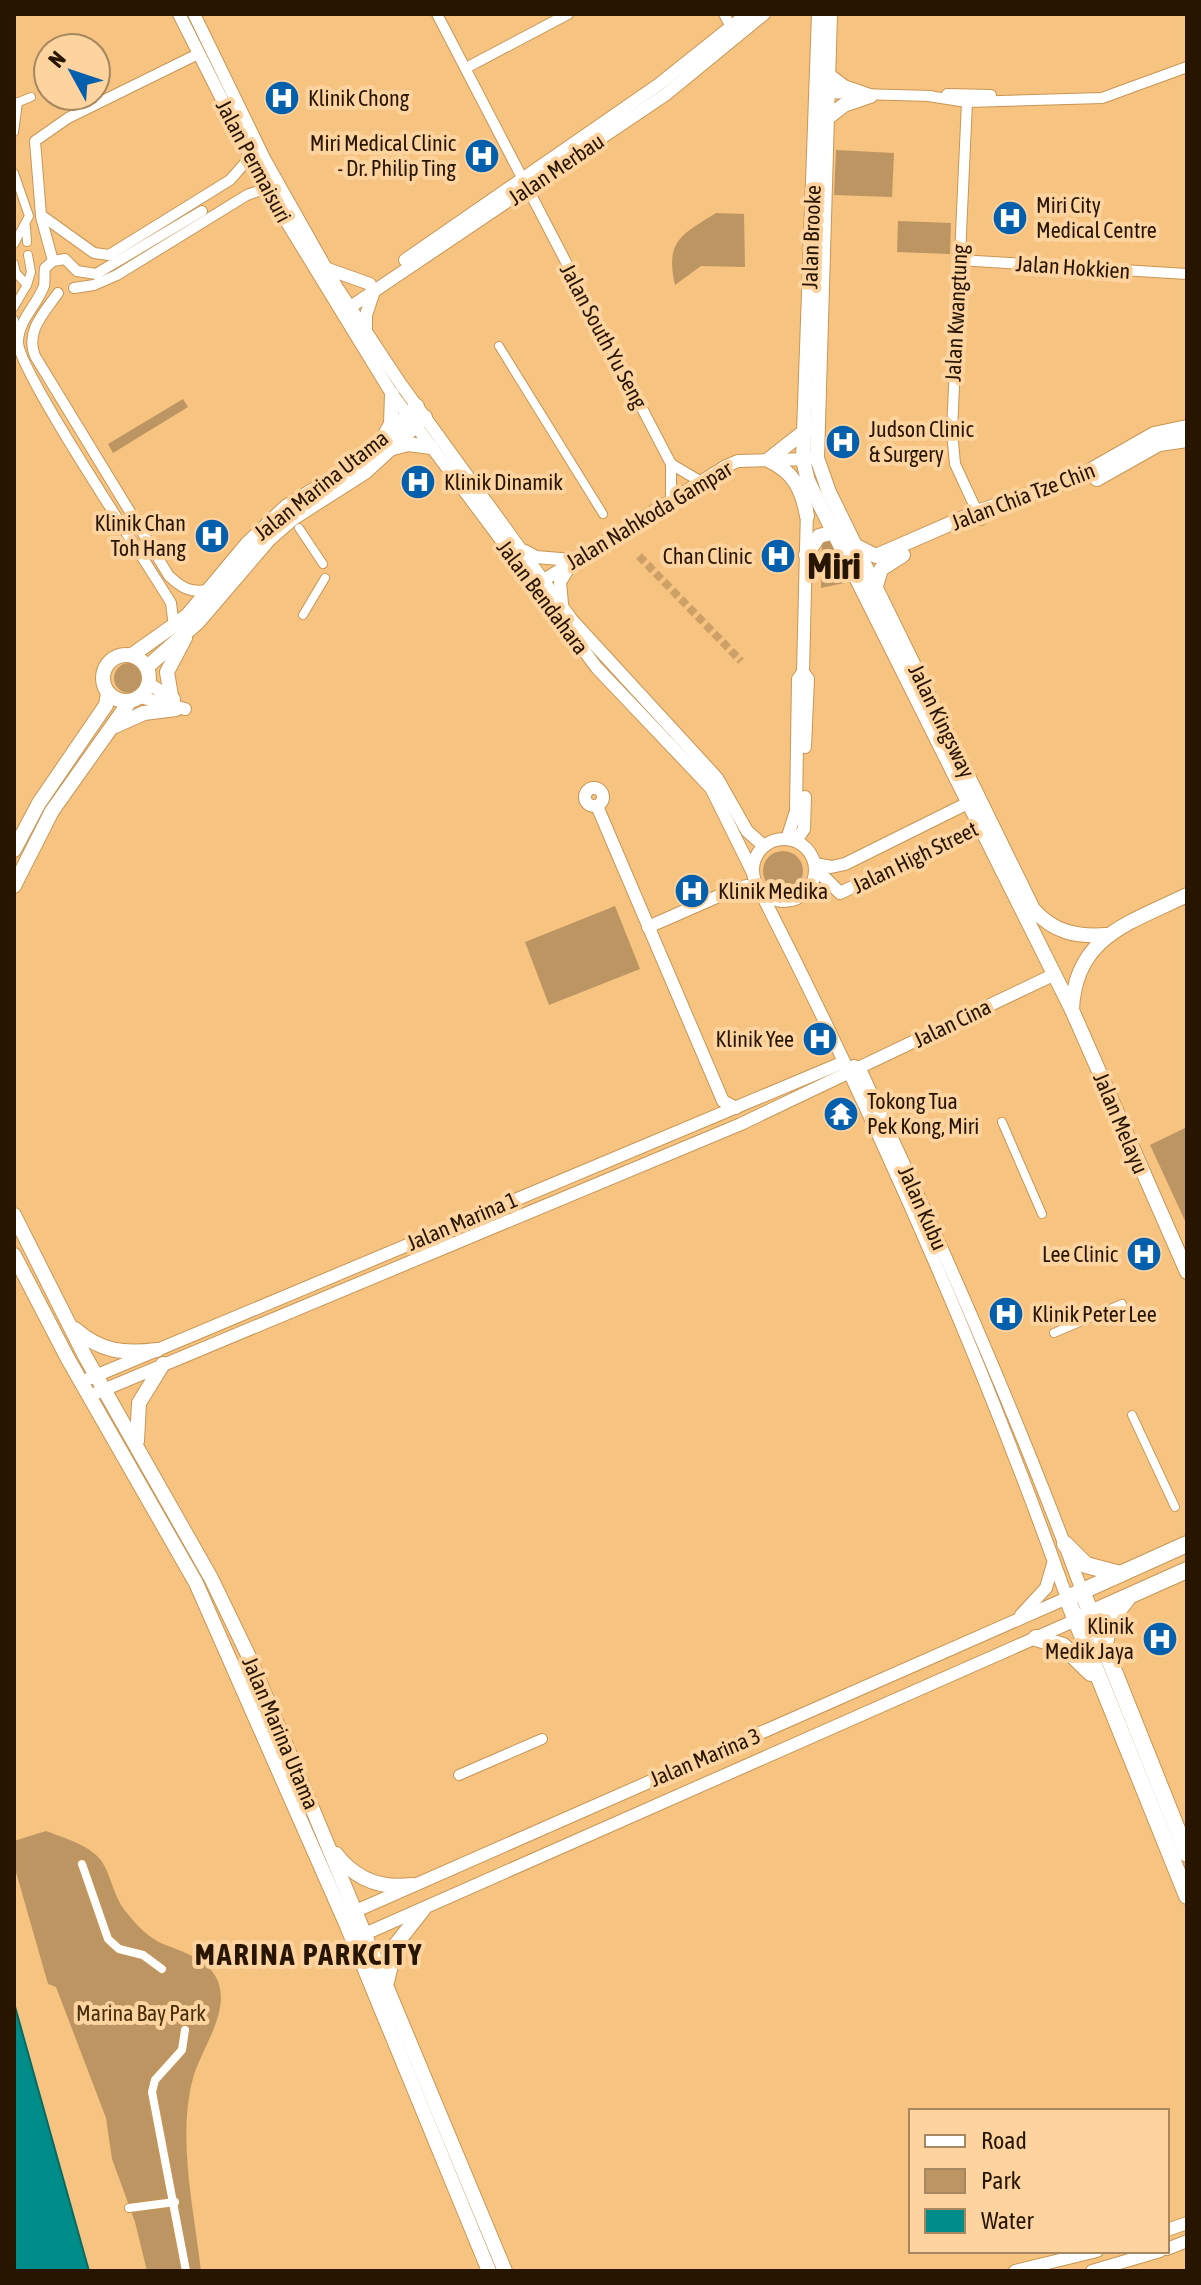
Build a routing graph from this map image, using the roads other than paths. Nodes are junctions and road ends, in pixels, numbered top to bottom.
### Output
1 (179, 14) edge
2 (192, 14) edge
3 (437, 14) edge
4 (568, 14) edge
5 (724, 14) edge
6 (747, 14) edge
7 (764, 14) edge
8 (819, 14) edge
9 (830, 14) edge
10 (731, 27) junction
11 (198, 54) junction
12 (1187, 67) edge
13 (466, 68) junction
14 (828, 75) junction
15 (822, 93) junction
16 (947, 94) junction
17 (984, 94) junction
18 (870, 96) junction
19 (928, 96) junction
20 (31, 97) dead end
21 (1012, 99) junction
22 (967, 102) junction
23 (16, 103) edge
24 (826, 119) junction
25 (14, 132) edge
26 (248, 153) junction
27 (14, 173) edge
28 (230, 180) junction
29 (527, 183) junction
30 (269, 193) junction
31 (247, 195) junction
32 (202, 211) junction
33 (41, 215) junction
34 (26, 227) junction
35 (27, 242) dead end
36 (14, 244) edge
37 (28, 255) dead end
38 (959, 260) junction
39 (53, 261) junction
40 (14, 264) edge
41 (325, 268) junction
42 (77, 271) junction
43 (114, 271) junction
44 (1187, 274) edge
45 (45, 284) junction
46 (27, 285) junction
47 (372, 287) junction
48 (74, 288) junction
49 (58, 293) junction
50 (14, 307) edge
51 (342, 307) junction
52 (366, 334) junction
53 (499, 346) dead end
54 (392, 394) junction
55 (416, 415) junction
56 (1187, 427) edge
57 (805, 431) junction
58 (1187, 440) edge
59 (389, 442) junction
60 (1146, 445) junction
61 (431, 447) junction
62 (810, 459) junction
63 (768, 460) junction
64 (671, 464) junction
65 (698, 480) junction
66 (808, 481) junction
67 (671, 498) junction
68 (603, 514) dead end
69 (807, 516) junction
70 (979, 516) junction
71 (299, 528) dead end
72 (835, 532) junction
73 (858, 547) junction
74 (518, 548) junction
75 (806, 555) junction
76 (574, 560) junction
77 (323, 564) dead end
78 (325, 578) dead end
79 (538, 583) junction
80 (876, 586) junction
81 (208, 590) junction
82 (562, 607) junction
83 (303, 615) dead end
84 (198, 622) junction
85 (174, 627) junction
86 (132, 655) junction
87 (147, 667) junction
88 (149, 684) junction
89 (108, 693) junction
90 (135, 699) junction
91 (173, 703) junction
92 (115, 727) junction
93 (974, 800) junction
94 (597, 806) dead end
95 (986, 823) junction
96 (792, 840) junction
97 (764, 846) junction
98 (14, 850) edge
99 (815, 866) junction
100 (753, 873) junction
101 (14, 886) edge
102 (760, 891) junction
103 (1184, 897) edge
104 (648, 927) junction
105 (1106, 935) junction
106 (1053, 975) junction
107 (1072, 1010) junction
108 (844, 1062) junction
109 (856, 1072) junction
110 (736, 1108) junction
111 (1002, 1122) dead end
112 (1042, 1214) dead end
113 (14, 1215) edge
114 (1166, 1222) junction
115 (1187, 1245) edge
116 (14, 1255) edge
117 (1187, 1272) edge
118 (1122, 1304) dead end
119 (68, 1323) junction
120 (1054, 1333) dead end
121 (160, 1357) junction
122 (96, 1374) junction
123 (81, 1382) junction
124 (104, 1388) junction
125 (89, 1396) junction
126 (1132, 1415) dead end
127 (138, 1448) junction
128 (1175, 1507) dead end
129 (1065, 1544) junction
130 (1187, 1544) edge
131 (1054, 1560) junction
132 (1187, 1570) edge
133 (1120, 1574) junction
134 (1075, 1594) junction
135 (1131, 1595) junction
136 (1083, 1616) junction
137 (1009, 1625) junction
138 (1036, 1638) junction
139 (1104, 1649) junction
140 (1100, 1683) junction
141 (542, 1739) dead end
142 (459, 1775) dead end
143 (326, 1841) junction
144 (1187, 1854) edge
145 (82, 1864) dead end
146 (412, 1885) junction
147 (1187, 1896) edge
148 (357, 1910) junction
149 (423, 1910) junction
150 (343, 1917) junction
151 (359, 1936) junction
152 (162, 1969) dead end
153 (387, 1982) junction
154 (185, 2030) dead end
155 (175, 2202) junction
156 (129, 2208) dead end
157 (1089, 2253) edge
158 (1153, 2253) edge
159 (186, 2271) edge
160 (489, 2271) edge
161 (505, 2271) edge
162 (1015, 2271) edge
163 (1092, 2271) edge

1 - 11 street, Jalan Permaisuri
2 - 11 street
2 - 41 street, Jalan Permaisuri
3 - 13 street, Jalan South Yu Seng
4 - 13 street
5 - 10 street
6 - 10 street, Jalan Merbau
7 - 29 street, Jalan Merbau
8 - 15 main road, Jalan Brooke
9 - 14 main road, Jalan Brooke
10 - 29 street, Jalan Merbau
11 - 26 street, Jalan Permaisuri
11 - 33 street
12 - 21 street
13 - 29 street, Jalan South Yu Seng
14 - 15 main road, Jalan Brooke
14 - 18 main road
15 - 18 street
15 - 24 main road, Jalan Brooke
15 - 57 main road, Jalan Brooke
16 - 17 street
16 - 19 street
16 - 22 street
17 - 21 street
17 - 22 street
18 - 19 street
18 - 24 main road
19 - 22 street
20 - 23 street
21 - 22 street
22 - 38 street, Jalan Kwangtung
23 - 25 street
24 - 62 main road, Jalan Brooke
26 - 28 street
26 - 30 street, Jalan Permaisuri
27 - 34 street
28 - 31 street
28 - 32 street
29 - 47 street, Jalan Merbau
29 - 64 street, Jalan South Yu Seng
30 - 31 street
30 - 51 street, Jalan Permaisuri
31 - 32 street
32 - 33 street
32 - 43 street
33 - 39 street
34 - 35 street
34 - 36 street
37 - 46 street
38 - 44 street, Jalan Hokkien
38 - 70 street, Jalan Kwangtung
39 - 42 street
39 - 45 street
40 - 46 street
41 - 47 street
41 - 51 street, Jalan Permaisuri
42 - 43 street
42 - 48 street
43 - 48 street
45 - 49 street
45 - 85 street
46 - 50 street
47 - 51 street, Jalan Merbau
47 - 52 street
48 - 49 street
49 - 81 street
51 - 52 street, Jalan Bendahara
51 - 54 street, Jalan Bendahara
52 - 55 street, Jalan Bendahara
53 - 68 street
54 - 55 street, Jalan Bendahara
54 - 59 main road
55 - 59 main road
55 - 61 street, Jalan Bendahara
55 - 74 street, Jalan Bendahara
56 - 60 main road, Jalan Chia Tze Chin
57 - 62 main road, Jalan Brooke
57 - 63 main road
58 - 60 main road, Jalan Chia Tze Chin
59 - 61 main road
59 - 81 main road, Jalan Marina Utama
59 - 84 main road, Jalan Marina Utama
60 - 70 main road, Jalan Chia Tze Chin
61 - 79 street, Jalan Bendahara
62 - 63 street, Jalan Nahkoda Gampar
62 - 66 main road
62 - 73 main road, Jalan Kingsway
63 - 65 street, Jalan Nahkoda Gampar
63 - 69 main road
64 - 65 street
64 - 67 street, Jalan South Yu Seng
65 - 67 street, Jalan Nahkoda Gampar
66 - 69 street
66 - 72 main road, Jalan Kingsway
67 - 76 street, Jalan Nahkoda Gampar
69 - 75 street
70 - 73 main road, Jalan Chia Tze Chin
70 - 80 main road, Jalan Chia Tze Chin
71 - 77 street
72 - 75 main road
72 - 93 main road, Jalan Kingsway
73 - 80 main road, Jalan Kingsway
74 - 76 street
74 - 79 street, Jalan Bendahara
75 - 96 street
76 - 79 street, Jalan Nahkoda Gampar
76 - 82 street
78 - 83 street
79 - 82 street, Jalan Bendahara
79 - 100 street, Jalan Bendahara
80 - 93 main road, Jalan Kingsway
81 - 85 main road, Jalan Marina Utama
82 - 97 street, Jalan Bendahara
84 - 87 main road, Jalan Marina Utama
84 - 91 main road
85 - 86 main road, Jalan Marina Utama
86 - 87 main road
86 - 89 main road
87 - 88 main road
88 - 90 main road
88 - 91 street
89 - 90 main road
89 - 98 main road
90 - 91 street
90 - 92 main road
91 - 92 main road
92 - 101 main road
93 - 95 main road, Jalan Kingsway
93 - 99 street, Jalan High Street
94 - 104 street
95 - 99 street, Jalan High Street
95 - 105 main road, Jalan Kingsway
95 - 106 main road, Jalan Kingsway
96 - 97 street
96 - 99 street
97 - 100 street
99 - 102 street
100 - 102 street
102 - 104 street
102 - 108 street
103 - 105 main road
104 - 110 street
105 - 107 main road
106 - 107 main road, Jalan Melayu
106 - 109 street, Jalan Cina
107 - 114 main road, Jalan Melayu
108 - 109 street
108 - 110 street, Jalan Marina 1
109 - 121 street, Jalan Marina 1
109 - 129 street, Jalan Kubu
109 - 131 street, Jalan Kubu
110 - 121 street, Jalan Marina 1
111 - 112 street
113 - 119 main road, Jalan Marina Utama
114 - 115 main road
114 - 117 main road, Jalan Melayu
116 - 123 main road, Jalan Marina Utama
118 - 120 street
119 - 121 main road
119 - 122 main road, Jalan Marina Utama
121 - 122 street, Jalan Marina 1
121 - 124 street, Jalan Marina 1
121 - 127 main road
122 - 123 street, Jalan Marina 1
122 - 124 main road, Jalan Marina Utama
123 - 125 main road, Jalan Marina Utama
124 - 125 street, Jalan Marina 1
124 - 127 main road, Jalan Marina Utama
125 - 150 main road, Jalan Marina Utama
126 - 128 street
127 - 143 main road, Jalan Marina Utama
129 - 133 main road
129 - 134 street, Jalan Kubu
130 - 133 main road
131 - 134 street, Jalan Kubu
131 - 137 street
132 - 135 main road
133 - 134 main road
134 - 136 main road, Jalan Kubu
134 - 137 street, Jalan Marina 3
135 - 136 main road
135 - 139 main road
136 - 138 street, Jalan Marina 3
136 - 139 main road, Jalan Kubu
136 - 140 main road, Jalan Kubu
137 - 146 street, Jalan Marina 3
138 - 140 main road
138 - 149 street, Jalan Marina 3
139 - 144 main road, Jalan Kubu
140 - 147 main road, Jalan Kubu
141 - 142 street
143 - 146 main road
143 - 148 main road, Jalan Marina Utama
145 - 152 street
146 - 148 street, Jalan Marina 3
148 - 150 street, Jalan Marina 3
148 - 151 main road, Jalan Marina Utama
149 - 151 street, Jalan Marina 3
149 - 153 main road
150 - 151 main road, Jalan Marina Utama
151 - 153 main road, Jalan Marina Utama
151 - 160 main road, Jalan Marina Utama
153 - 161 main road, Jalan Marina Utama
154 - 155 street
155 - 156 street
155 - 159 street
157 - 162 street
158 - 163 street

